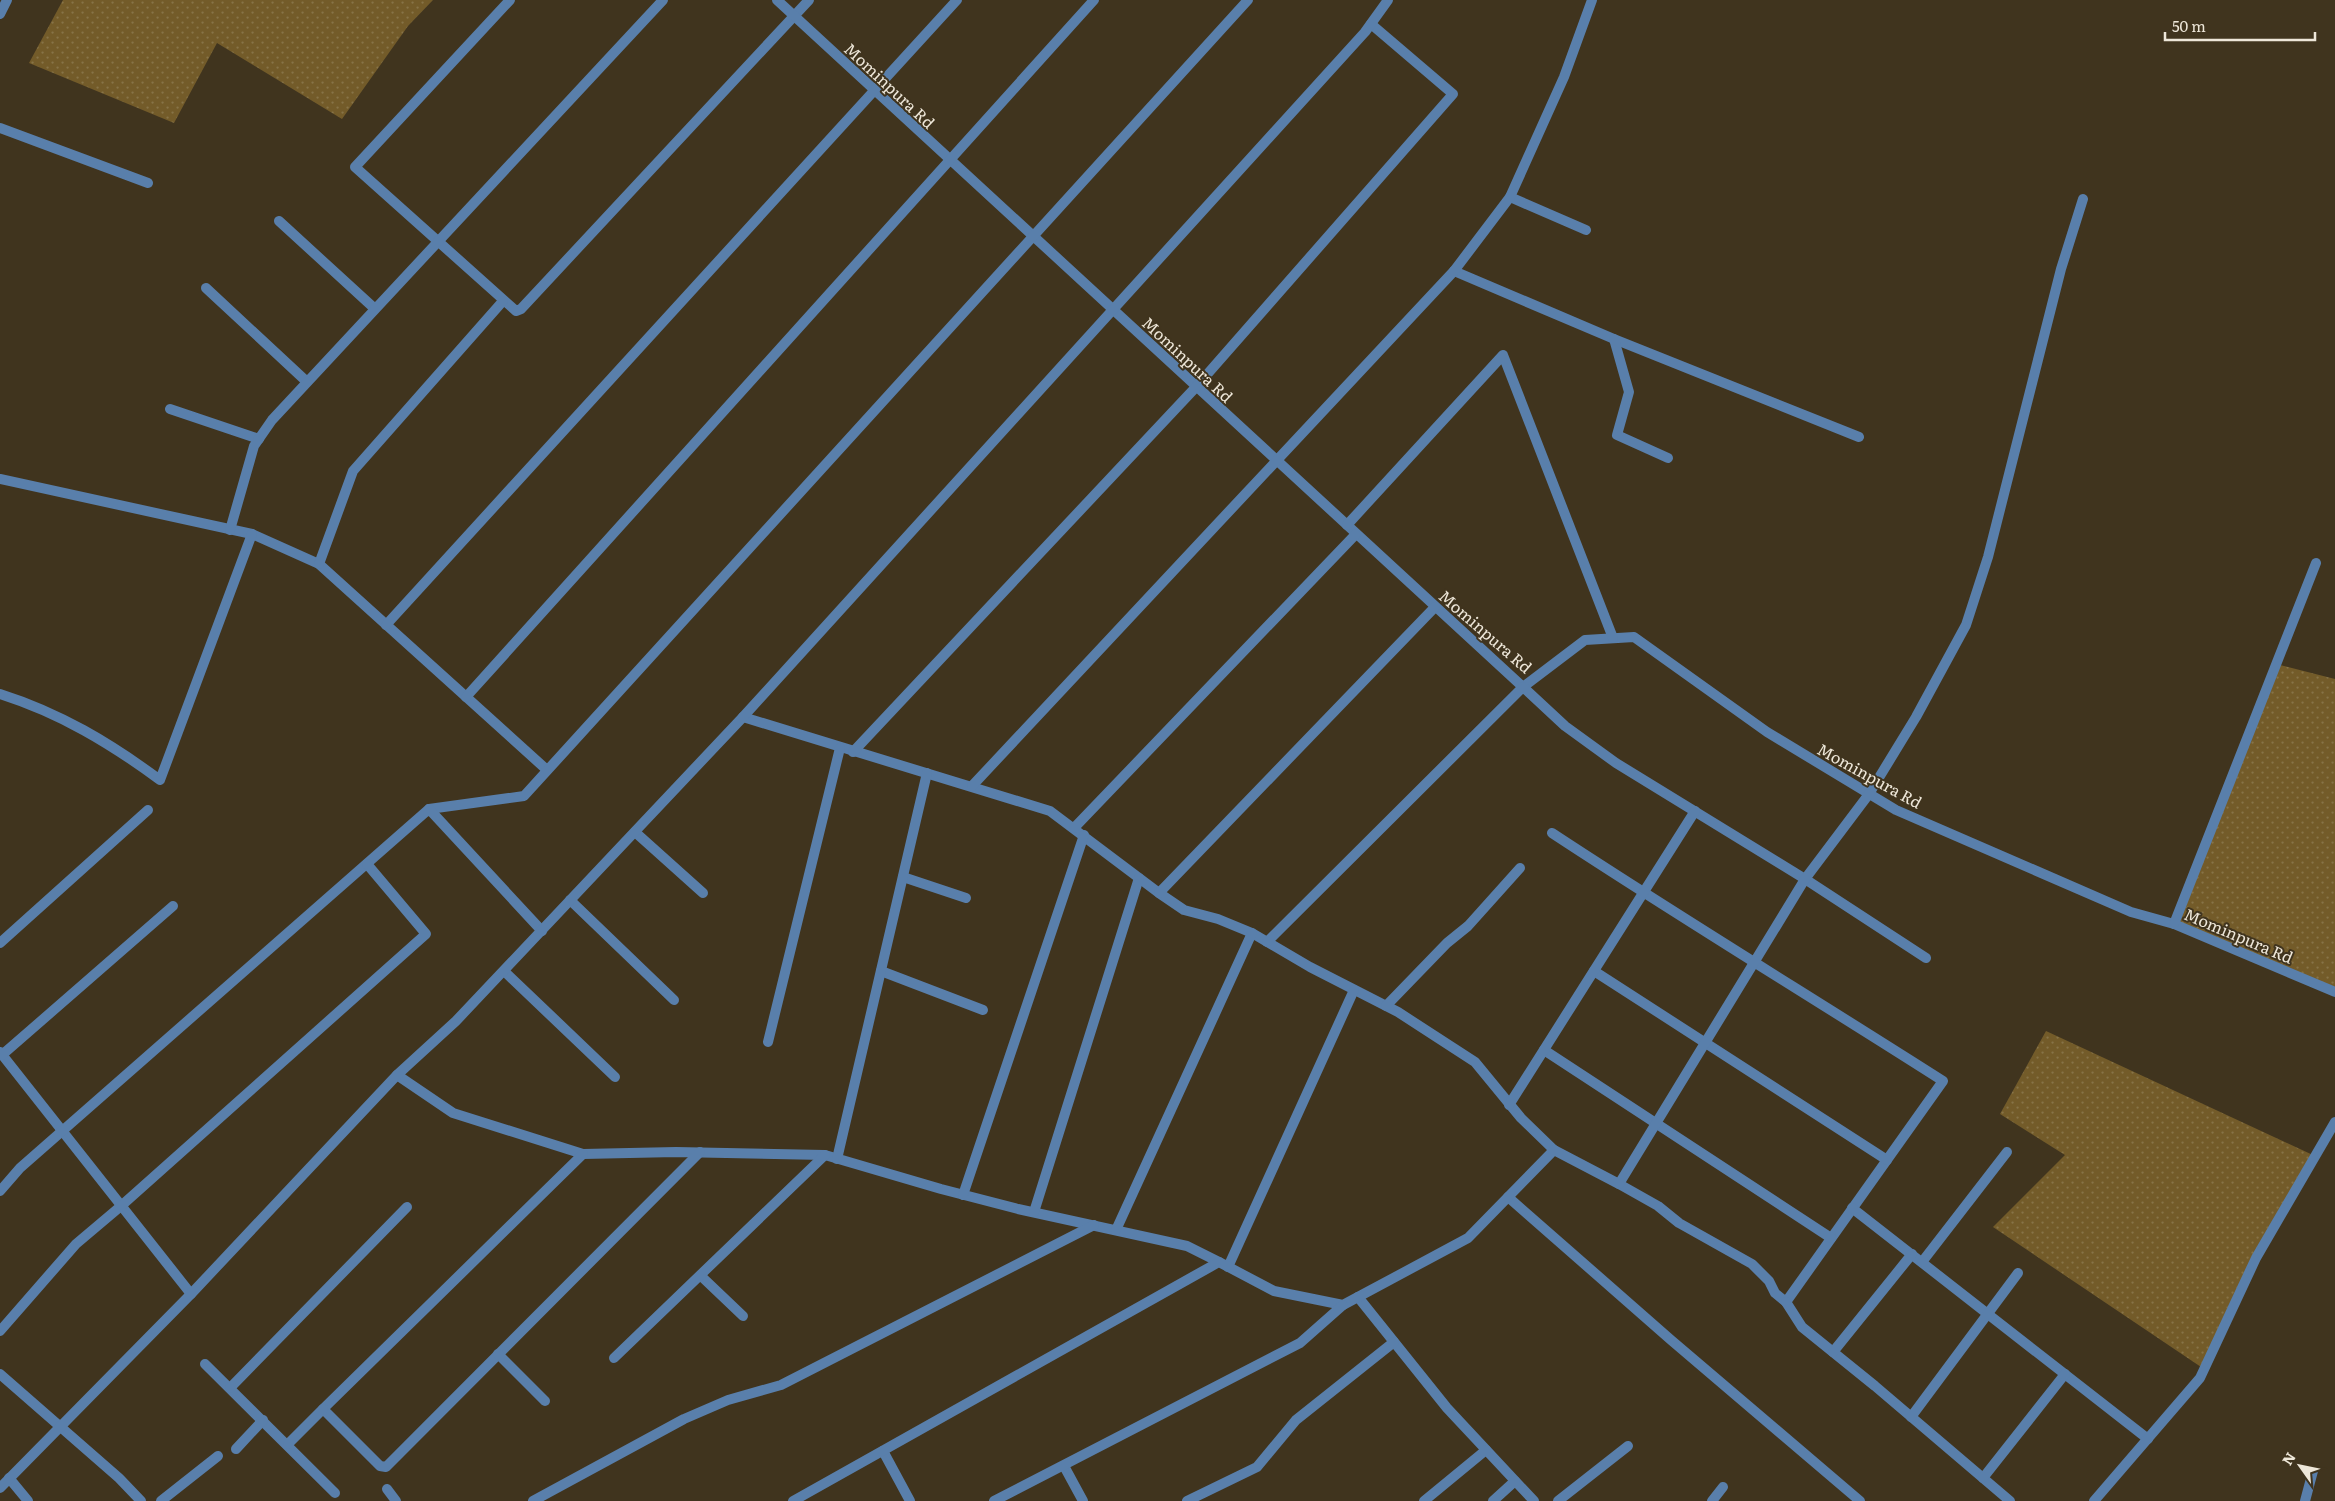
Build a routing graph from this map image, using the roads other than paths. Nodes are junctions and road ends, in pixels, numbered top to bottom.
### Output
1 (7, 0) edge
2 (510, 0) edge
3 (663, 0) edge
4 (777, 0) edge
5 (809, 0) edge
6 (957, 0) edge
7 (1094, 0) edge
8 (1248, 0) edge
9 (1388, 0) edge
10 (1592, 0) edge
11 (0, 14) edge
12 (794, 16) junction
13 (1371, 24) junction
14 (876, 92) junction
15 (0, 130) edge
16 (950, 160) junction
17 (148, 183) dead end
18 (1510, 197) junction
19 (2083, 199) dead end
20 (280, 221) dead end
21 (1586, 230) dead end
22 (1034, 238) junction
23 (437, 241) junction
24 (1454, 271) junction
25 (206, 288) dead end
26 (503, 301) junction
27 (374, 308) junction
28 (1112, 309) junction
29 (1614, 338) junction
30 (306, 380) junction
31 (1196, 388) junction
32 (170, 409) dead end
33 (1859, 437) dead end
34 (259, 438) junction
35 (1668, 458) dead end
36 (1277, 461) junction
37 (0, 479) edge
38 (1347, 525) junction
39 (230, 530) junction
40 (252, 534) junction
41 (1356, 534) junction
42 (2316, 563) dead end
43 (319, 564) junction
44 (1435, 607) junction
45 (386, 625) junction
46 (1613, 638) junction
47 (1523, 687) junction
48 (0, 694) edge
49 (466, 697) junction
50 (743, 717) junction
51 (840, 748) junction
52 (853, 752) junction
53 (547, 770) junction
54 (927, 773) junction
55 (972, 786) junction
56 (1868, 794) junction
57 (430, 809) junction
58 (148, 810) dead end
59 (1695, 811) junction
60 (1074, 828) junction
61 (635, 832) junction
62 (1552, 833) dead end
63 (1084, 835) junction
64 (367, 864) junction
65 (1520, 868) dead end
66 (903, 877) junction
67 (1140, 878) junction
68 (1806, 879) junction
69 (703, 893) dead end
70 (1159, 893) junction
71 (1644, 893) junction
72 (966, 898) dead end
73 (570, 900) junction
74 (173, 906) dead end
75 (2174, 924) junction
76 (542, 930) junction
77 (1252, 933) junction
78 (1267, 942) junction
79 (0, 943) edge
80 (1926, 958) dead end
81 (1755, 961) junction
82 (504, 971) junction
83 (881, 971) junction
84 (1594, 971) junction
85 (1354, 990) junction
86 (2335, 992) edge
87 (674, 1000) dead end
88 (1386, 1006) junction
89 (983, 1010) dead end
90 (768, 1042) dead end
91 (1706, 1042) junction
92 (1544, 1050) junction
93 (1, 1053) edge
94 (397, 1075) junction
95 (615, 1077) dead end
96 (1509, 1105) junction
97 (2335, 1122) edge
98 (1656, 1123) junction
99 (63, 1131) junction
100 (1554, 1150) junction
101 (700, 1152) junction
102 (2007, 1152) dead end
103 (583, 1154) junction
104 (825, 1155) junction
105 (837, 1159) junction
106 (1887, 1160) junction
107 (1619, 1184) junction
108 (0, 1191) edge
109 (963, 1195) junction
110 (1508, 1197) junction
111 (121, 1206) junction
112 (407, 1207) dead end
113 (1852, 1208) junction
114 (1034, 1212) junction
115 (1094, 1225) junction
116 (1116, 1230) junction
117 (1831, 1238) junction
118 (1912, 1254) junction
119 (1922, 1262) junction
120 (1224, 1265) junction
121 (2018, 1273) dead end
122 (701, 1276) junction
123 (191, 1294) junction
124 (1358, 1297) junction
125 (1786, 1302) junction
126 (1343, 1305) junction
127 (1988, 1314) junction
128 (744, 1316) dead end
129 (0, 1331) edge
130 (1394, 1342) junction
131 (1833, 1352) junction
132 (498, 1354) junction
133 (614, 1358) dead end
134 (205, 1364) dead end
135 (0, 1374) edge
136 (2066, 1374) junction
137 (230, 1388) junction
138 (545, 1401) dead end
139 (323, 1409) junction
140 (1911, 1417) junction
141 (264, 1420) junction
142 (61, 1427) junction
143 (2148, 1439) junction
144 (288, 1444) junction
145 (1628, 1446) dead end
146 (236, 1449) dead end
147 (1486, 1450) junction
148 (883, 1451) junction
149 (218, 1456) dead end
150 (1064, 1466) junction
151 (2313, 1471) dead end
152 (9, 1478) junction
153 (1983, 1478) junction
154 (1515, 1481) junction
155 (1723, 1487) dead end
156 (0, 1488) edge
157 (387, 1489) dead end
158 (335, 1494) dead end
159 (28, 1501) edge
160 (141, 1501) edge
161 (160, 1501) edge
162 (396, 1501) edge
163 (533, 1501) edge
164 (793, 1501) edge
165 (910, 1501) edge
166 (994, 1501) edge
167 (1083, 1501) edge
168 (1187, 1501) edge
169 (1424, 1501) edge
170 (1493, 1501) edge
171 (1534, 1501) edge
172 (1558, 1501) edge
173 (1712, 1501) edge
174 (1860, 1501) edge
175 (2010, 1501) edge
176 (2095, 1501) edge
177 (2305, 1501) edge

1 - 11 street
2 - 23 street
3 - 23 street
4 - 12 street, Mominpura Rd
5 - 12 street
6 - 14 street
7 - 16 street
8 - 22 street
9 - 13 street
10 - 18 street
12 - 14 street, Mominpura Rd
12 - 26 street
13 - 28 street
13 - 31 street
14 - 16 street, Mominpura Rd
14 - 45 street
15 - 17 street
16 - 22 street, Mominpura Rd
16 - 49 street
18 - 21 street
18 - 24 street
19 - 56 street
20 - 27 street
22 - 28 street, Mominpura Rd
22 - 53 street
23 - 26 street
23 - 27 street
24 - 29 street
24 - 36 street
25 - 30 street
26 - 43 street
27 - 30 street
28 - 31 street, Mominpura Rd
28 - 50 street
29 - 33 street
29 - 35 street
30 - 34 street
31 - 36 street, Mominpura Rd
31 - 52 street
32 - 34 street
34 - 39 street
36 - 38 street, Mominpura Rd
36 - 55 street
37 - 39 street
38 - 41 street, Mominpura Rd
38 - 46 street
39 - 40 street
40 - 43 street
40 - 48 street
41 - 44 street, Mominpura Rd
41 - 60 street
42 - 75 street
43 - 45 street
44 - 47 street, Mominpura Rd
44 - 70 street
45 - 49 street
46 - 47 street, Mominpura Rd
46 - 56 street, Mominpura Rd
47 - 59 street
47 - 78 street
49 - 53 street
50 - 51 street
50 - 61 street
51 - 52 street
51 - 90 street
52 - 54 street
53 - 57 street
54 - 55 street
54 - 66 street
55 - 60 street
56 - 68 street
56 - 75 street, Mominpura Rd
57 - 64 street
57 - 76 street
58 - 79 street
59 - 68 street
59 - 71 street
60 - 63 street
61 - 69 street
61 - 73 street
62 - 71 street
63 - 67 street
63 - 109 street
64 - 99 street
64 - 111 street
65 - 88 street
66 - 72 street
66 - 83 street
67 - 70 street
67 - 114 street
68 - 80 street
68 - 81 street
70 - 77 street
71 - 81 street
71 - 84 street
73 - 76 street
73 - 87 street
74 - 93 street
75 - 86 street, Mominpura Rd
76 - 82 street
77 - 78 street
77 - 116 street
78 - 85 street
81 - 91 street
81 - 106 street
82 - 94 street
82 - 95 street
83 - 89 street
83 - 105 street
84 - 91 street
84 - 92 street
85 - 88 street
85 - 120 street
88 - 96 street
91 - 98 street
91 - 106 street
92 - 96 street
92 - 98 street
93 - 99 street
94 - 103 street
94 - 123 street
96 - 100 street
97 - 143 street
98 - 107 street
98 - 117 street
99 - 108 street
99 - 111 street
100 - 107 street
100 - 110 street
101 - 103 street
101 - 104 street
101 - 132 street
102 - 119 street
103 - 139 street
104 - 105 street
104 - 122 street
105 - 109 street
106 - 113 street
107 - 125 street
109 - 114 street
110 - 124 street
110 - 174 street
111 - 123 street
111 - 129 street
112 - 137 street
113 - 117 street
113 - 118 street
114 - 115 street
115 - 116 street
115 - 163 street
116 - 120 street
117 - 125 street
118 - 119 street
118 - 131 street
119 - 127 street
120 - 126 street
120 - 148 street
121 - 127 street
122 - 128 street
122 - 133 street
123 - 142 street
124 - 126 street
124 - 130 street
125 - 131 street
126 - 150 street
127 - 136 street
127 - 140 street
130 - 147 street
130 - 168 street
131 - 140 street
132 - 138 street
132 - 139 street
134 - 137 street
135 - 142 street
136 - 143 street
136 - 153 street
137 - 141 street
139 - 144 street
140 - 153 street
141 - 144 street
141 - 146 street
142 - 152 street
142 - 160 street
143 - 176 street
144 - 158 street
145 - 172 street
147 - 154 street
147 - 169 street
148 - 164 street
148 - 165 street
149 - 161 street
150 - 166 street
150 - 167 street
151 - 177 street
152 - 156 street
152 - 159 street
153 - 175 street
154 - 170 street
154 - 171 street
155 - 173 street
157 - 162 street

